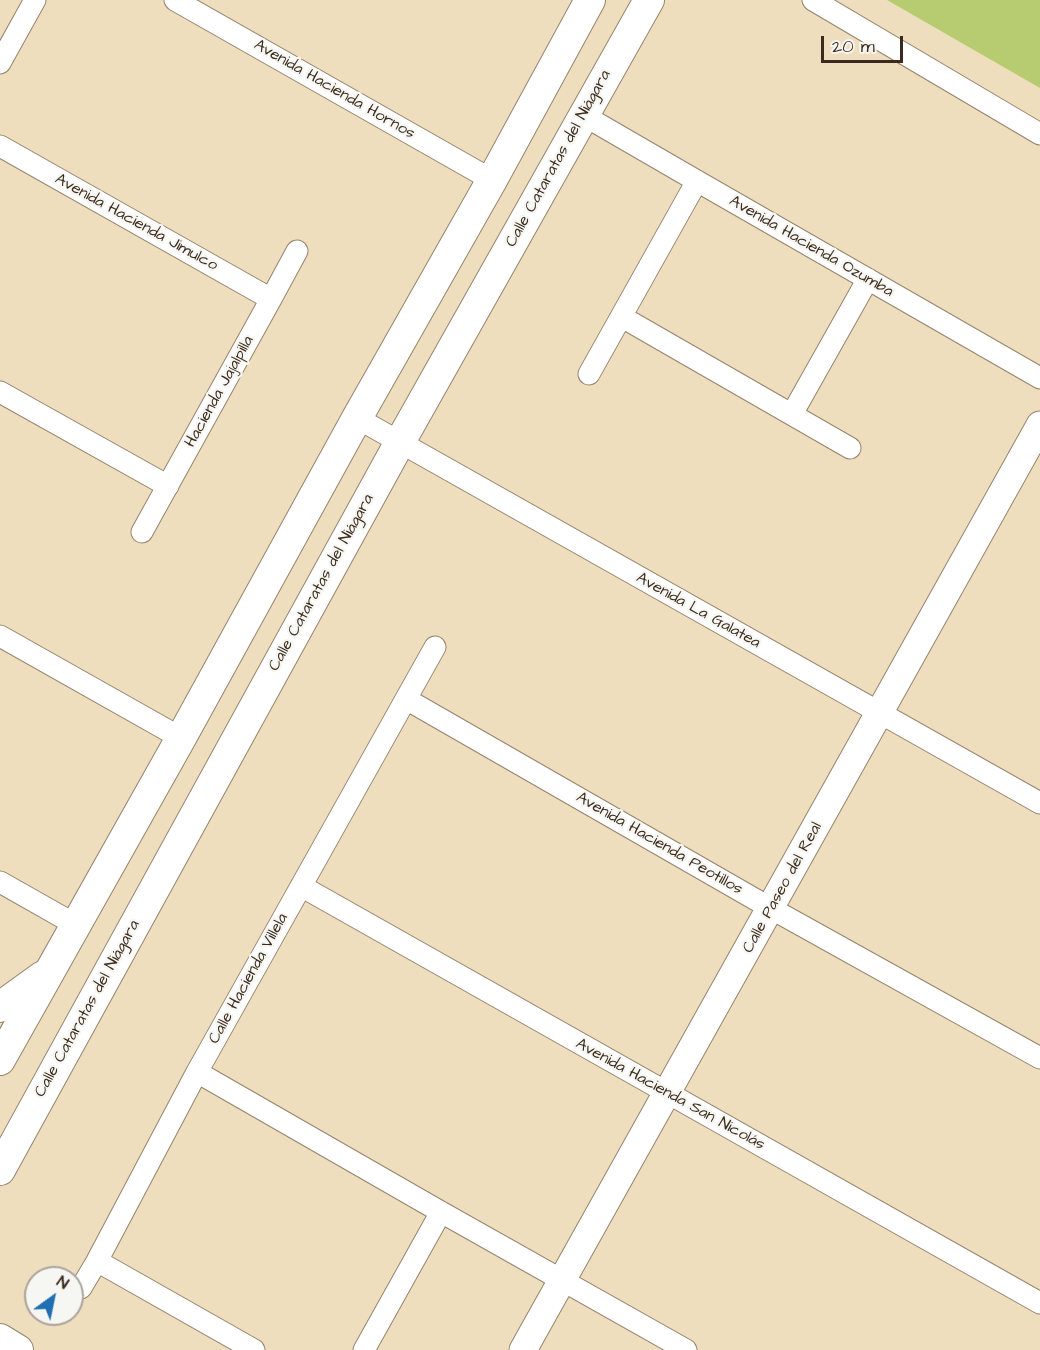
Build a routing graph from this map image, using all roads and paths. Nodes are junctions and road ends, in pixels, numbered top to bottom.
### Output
1 (36, 0) edge
2 (175, 0) edge
3 (590, 0) edge
4 (649, 0) edge
5 (813, 0) edge
6 (0, 63) edge
7 (584, 115) junction
8 (1040, 134) edge
9 (0, 146) edge
10 (492, 180) junction
11 (697, 182) junction
12 (297, 251) dead end
13 (868, 279) junction
14 (272, 299) junction
15 (622, 317) junction
16 (589, 374) dead end
17 (1040, 378) edge
18 (0, 392) edge
19 (792, 414) junction
20 (357, 418) junction
21 (1040, 425) edge
22 (399, 442) junction
23 (850, 448) dead end
24 (168, 486) junction
25 (142, 532) dead end
26 (0, 636) edge
27 (435, 646) dead end
28 (405, 699) junction
29 (879, 712) junction
30 (181, 738) junction
31 (1040, 803) edge
32 (0, 882) edge
33 (301, 886) junction
34 (772, 909) junction
35 (76, 925) junction
36 (50, 970) junction
37 (0, 1007) edge
38 (1040, 1058) edge
39 (0, 1060) edge
40 (198, 1072) junction
41 (668, 1094) junction
42 (0, 1170) edge
43 (441, 1212) junction
44 (98, 1261) junction
45 (563, 1280) junction
46 (84, 1283) edge
47 (1040, 1303) edge
48 (0, 1339) edge
49 (683, 1349) edge
50 (18, 1350) edge
51 (254, 1350) edge
52 (364, 1350) edge
53 (523, 1350) edge

1 - 6 street
2 - 10 street, Avenida Hacienda Hornos
3 - 10 main road
4 - 7 main road, Calle Cataratas del Niágara
5 - 8 street
7 - 11 street, Avenida Hacienda Ozumba
7 - 22 main road, Calle Cataratas del Niágara
9 - 14 street, Avenida Hacienda Jimulco
10 - 20 main road
11 - 13 street, Avenida Hacienda Ozumba
11 - 15 street
12 - 14 street, Hacienda Jajalpilla
13 - 17 street, Avenida Hacienda Ozumba
13 - 19 street
14 - 24 street, Hacienda Jajalpilla
15 - 16 street
15 - 19 street
18 - 24 street
19 - 23 street
20 - 22 street, Avenida La Galatea
20 - 30 main road
21 - 29 street, Calle Paseo del Real
22 - 29 street, Avenida La Galatea
22 - 42 main road, Calle Cataratas del Niágara
24 - 25 street, Hacienda Jajalpilla
26 - 30 street
27 - 28 street, Calle Hacienda Villela
28 - 33 street, Calle Hacienda Villela
28 - 34 street, Avenida Hacienda Peotillos
29 - 31 street, Avenida La Galatea
29 - 34 street, Calle Paseo del Real
30 - 35 main road
32 - 35 street
33 - 40 street, Calle Hacienda Villela
33 - 41 street, Avenida Hacienda San Nicolás
34 - 38 street, Avenida Hacienda Peotillos
34 - 41 street, Calle Paseo del Real
35 - 36 main road
36 - 37 main road
36 - 39 main road
40 - 43 street
40 - 44 street, Calle Hacienda Villela
41 - 45 street, Calle Paseo del Real
41 - 47 street, Avenida Hacienda San Nicolás
43 - 45 street
43 - 52 street
44 - 46 street, Calle Hacienda Villela
44 - 51 street
45 - 49 street
45 - 53 street, Calle Paseo del Real
48 - 50 main road

